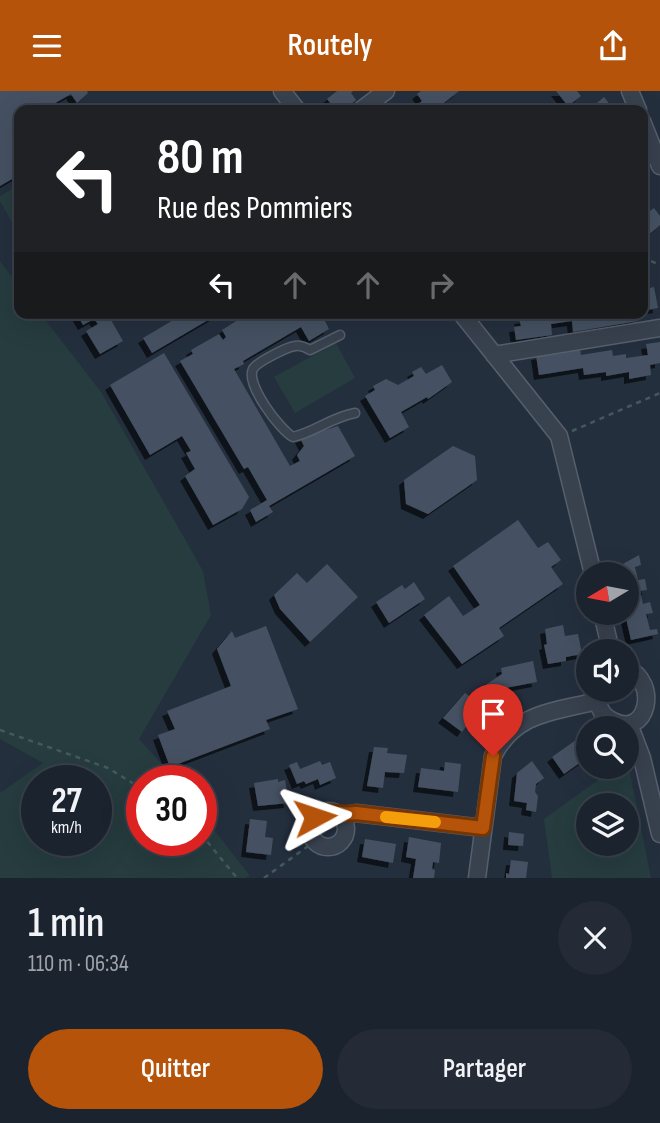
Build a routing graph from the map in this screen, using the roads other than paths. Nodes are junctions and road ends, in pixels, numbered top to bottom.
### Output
1 (282, 91) edge
2 (386, 91) edge
3 (293, 105) edge
4 (368, 105) edge
5 (648, 136) edge
6 (660, 166) edge
7 (466, 319) edge
8 (660, 328) edge
9 (340, 335) dead end
10 (494, 355) junction
11 (355, 413) dead end
12 (590, 562) edge
13 (639, 672) edge
14 (656, 688) edge
15 (577, 702) edge
16 (639, 720) edge
17 (639, 750) edge
18 (340, 816) junction
19 (483, 828) junction
20 (660, 834) edge
21 (477, 878) edge

1 - 3 street
2 - 4 street
5 - 6 street
7 - 10 street
8 - 10 street
9 - 11 lane
10 - 12 street
13 - 14 street
14 - 16 street
15 - 19 street
17 - 20 street
18 - 18 street
18 - 19 street
19 - 21 street

